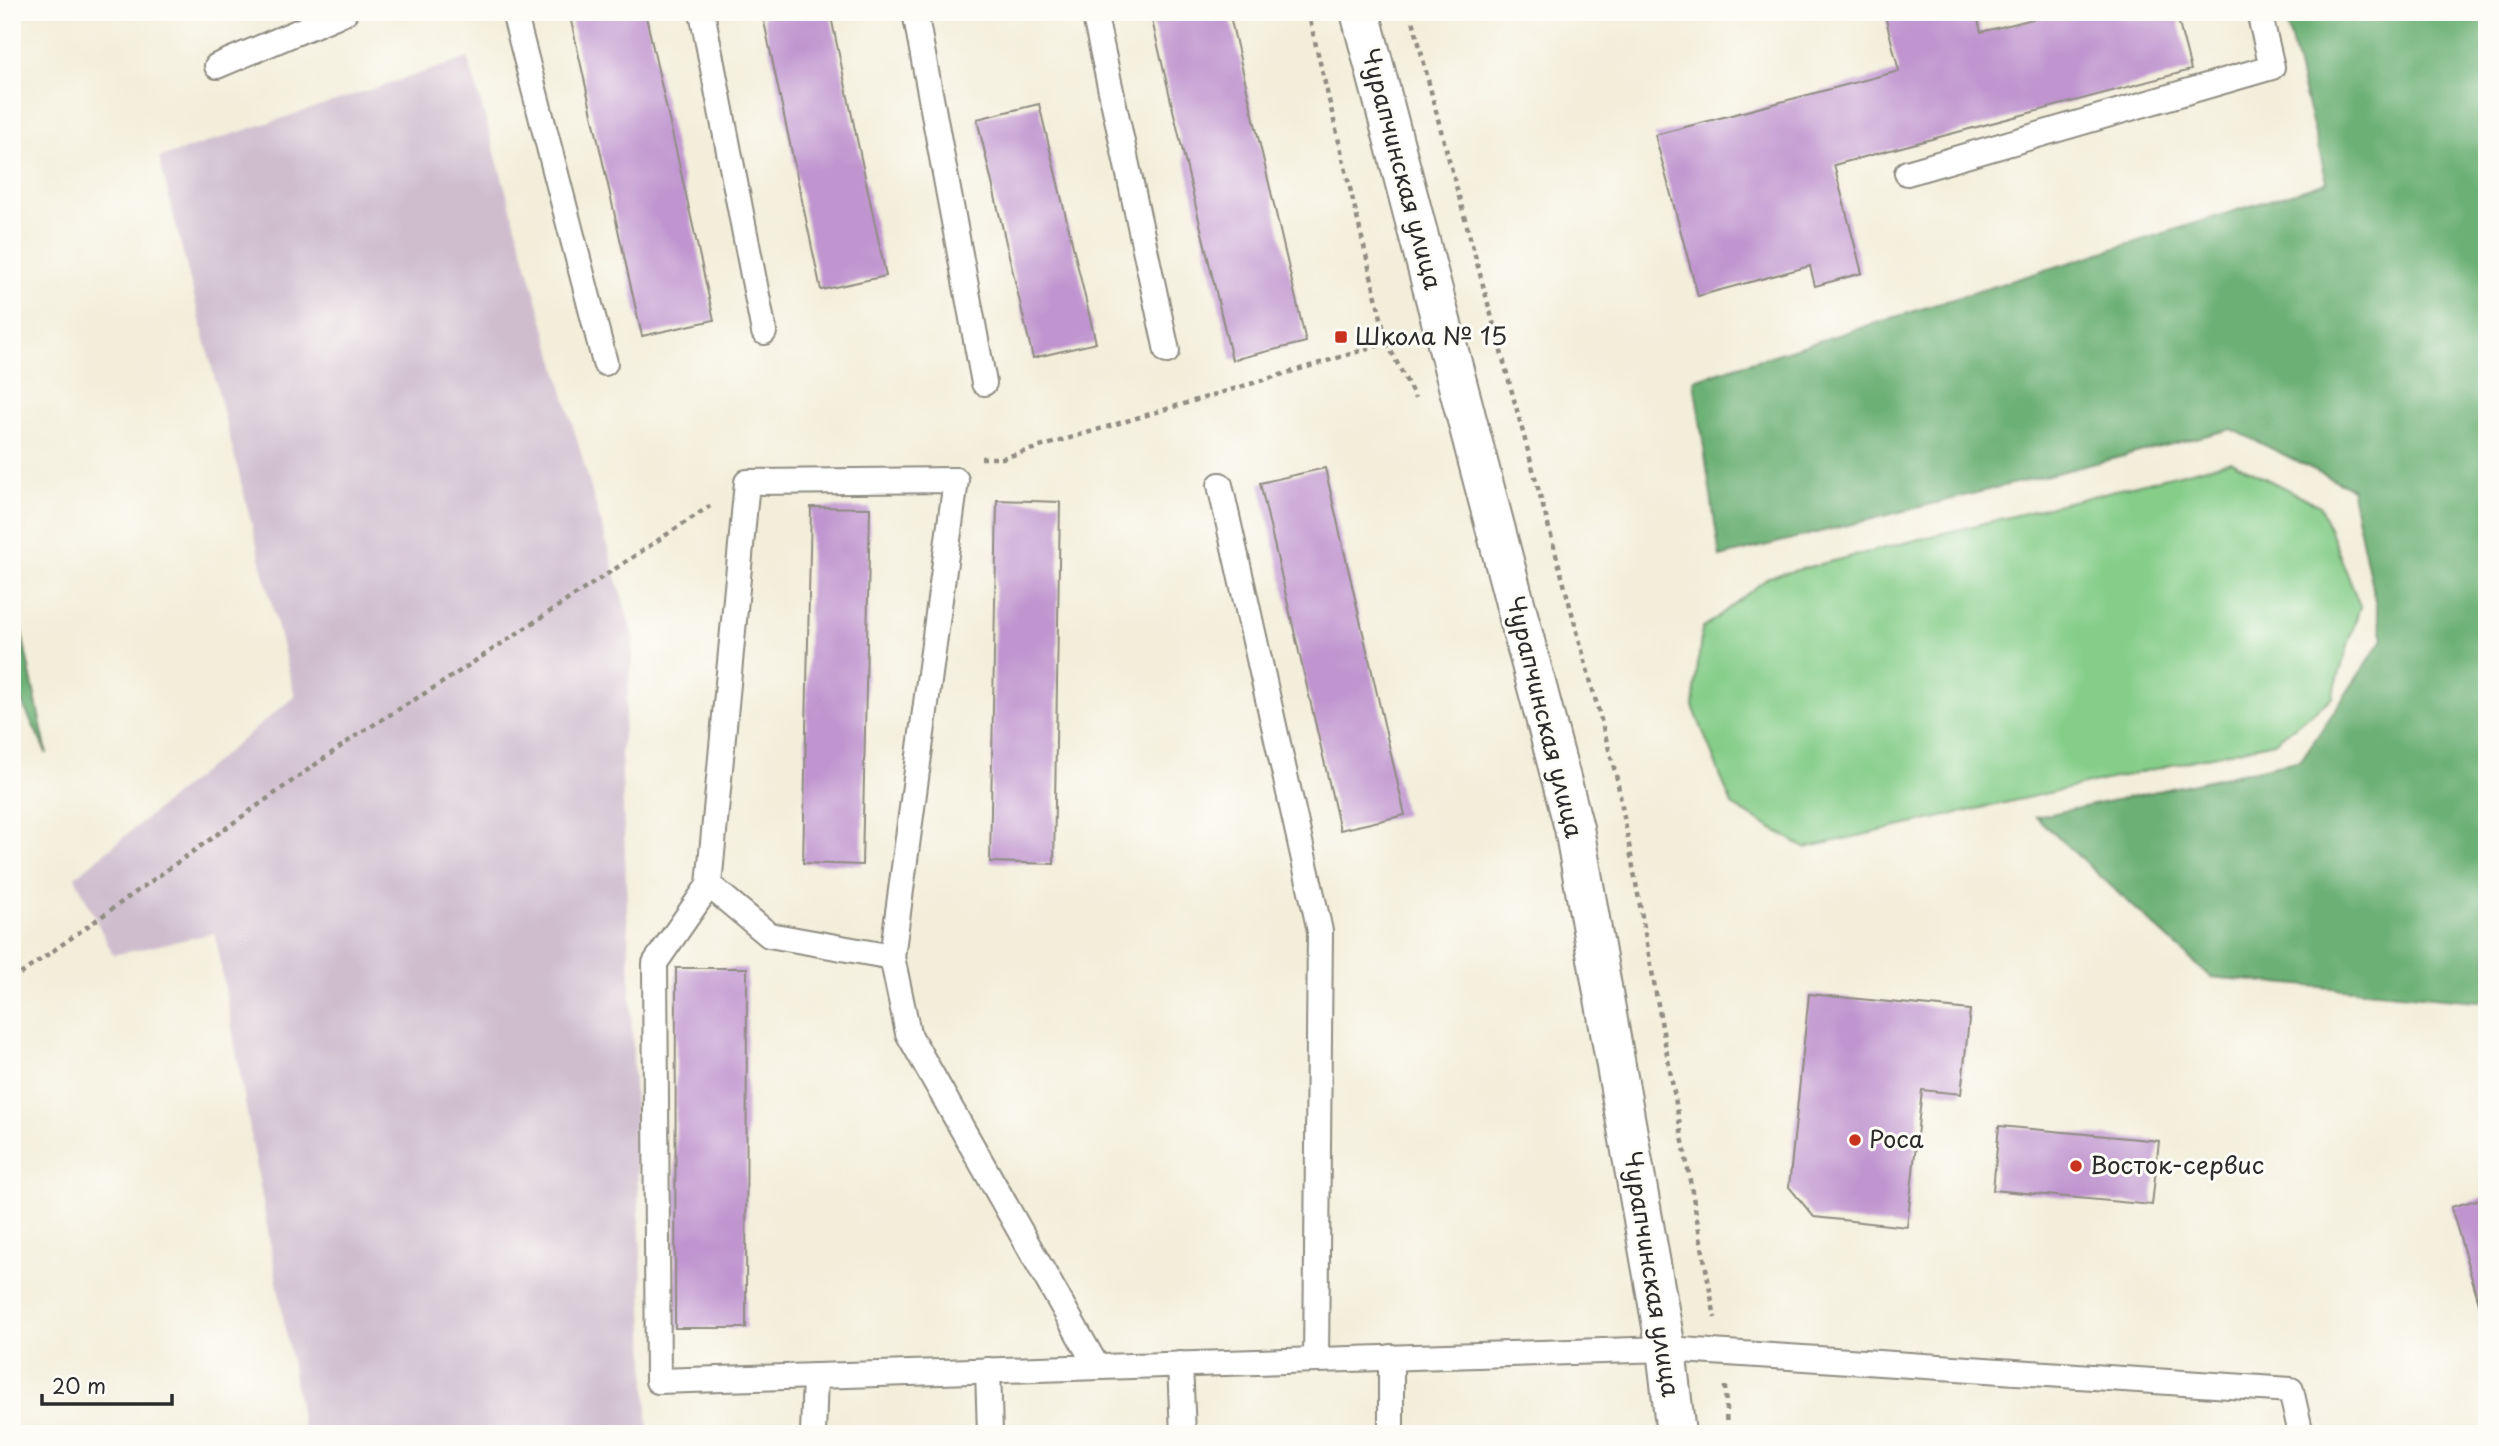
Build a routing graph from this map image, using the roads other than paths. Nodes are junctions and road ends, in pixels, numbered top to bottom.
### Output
1 (345, 12) edge
2 (514, 12) edge
3 (702, 12) edge
4 (915, 12) edge
5 (1094, 12) edge
6 (1360, 12) edge
7 (2259, 12) edge
8 (217, 66) dead end
9 (1907, 173) dead end
10 (764, 332) dead end
11 (1167, 351) dead end
12 (605, 363) dead end
13 (984, 383) dead end
14 (1220, 485) dead end
15 (709, 885) junction
16 (892, 957) junction
17 (1667, 1349) junction
18 (1391, 1357) junction
19 (1316, 1360) junction
20 (1180, 1364) junction
21 (1097, 1367) junction
22 (988, 1370) junction
23 (815, 1376) junction
24 (813, 1434) edge
25 (990, 1434) edge
26 (1183, 1434) edge
27 (1391, 1434) edge
28 (1676, 1434) edge
29 (2301, 1434) edge

1 - 8 lane
2 - 12 lane
3 - 10 lane
4 - 13 lane
5 - 11 lane
6 - 17 street, Чурапчинская улица
7 - 9 lane
14 - 19 lane
15 - 16 lane
15 - 16 lane
15 - 23 lane
16 - 21 lane
17 - 18 lane
17 - 28 street, Чурапчинская улица
17 - 29 lane
18 - 19 lane
18 - 27 lane
19 - 20 lane
20 - 21 lane
20 - 26 lane
21 - 22 lane
22 - 23 lane
22 - 25 lane
23 - 24 lane

